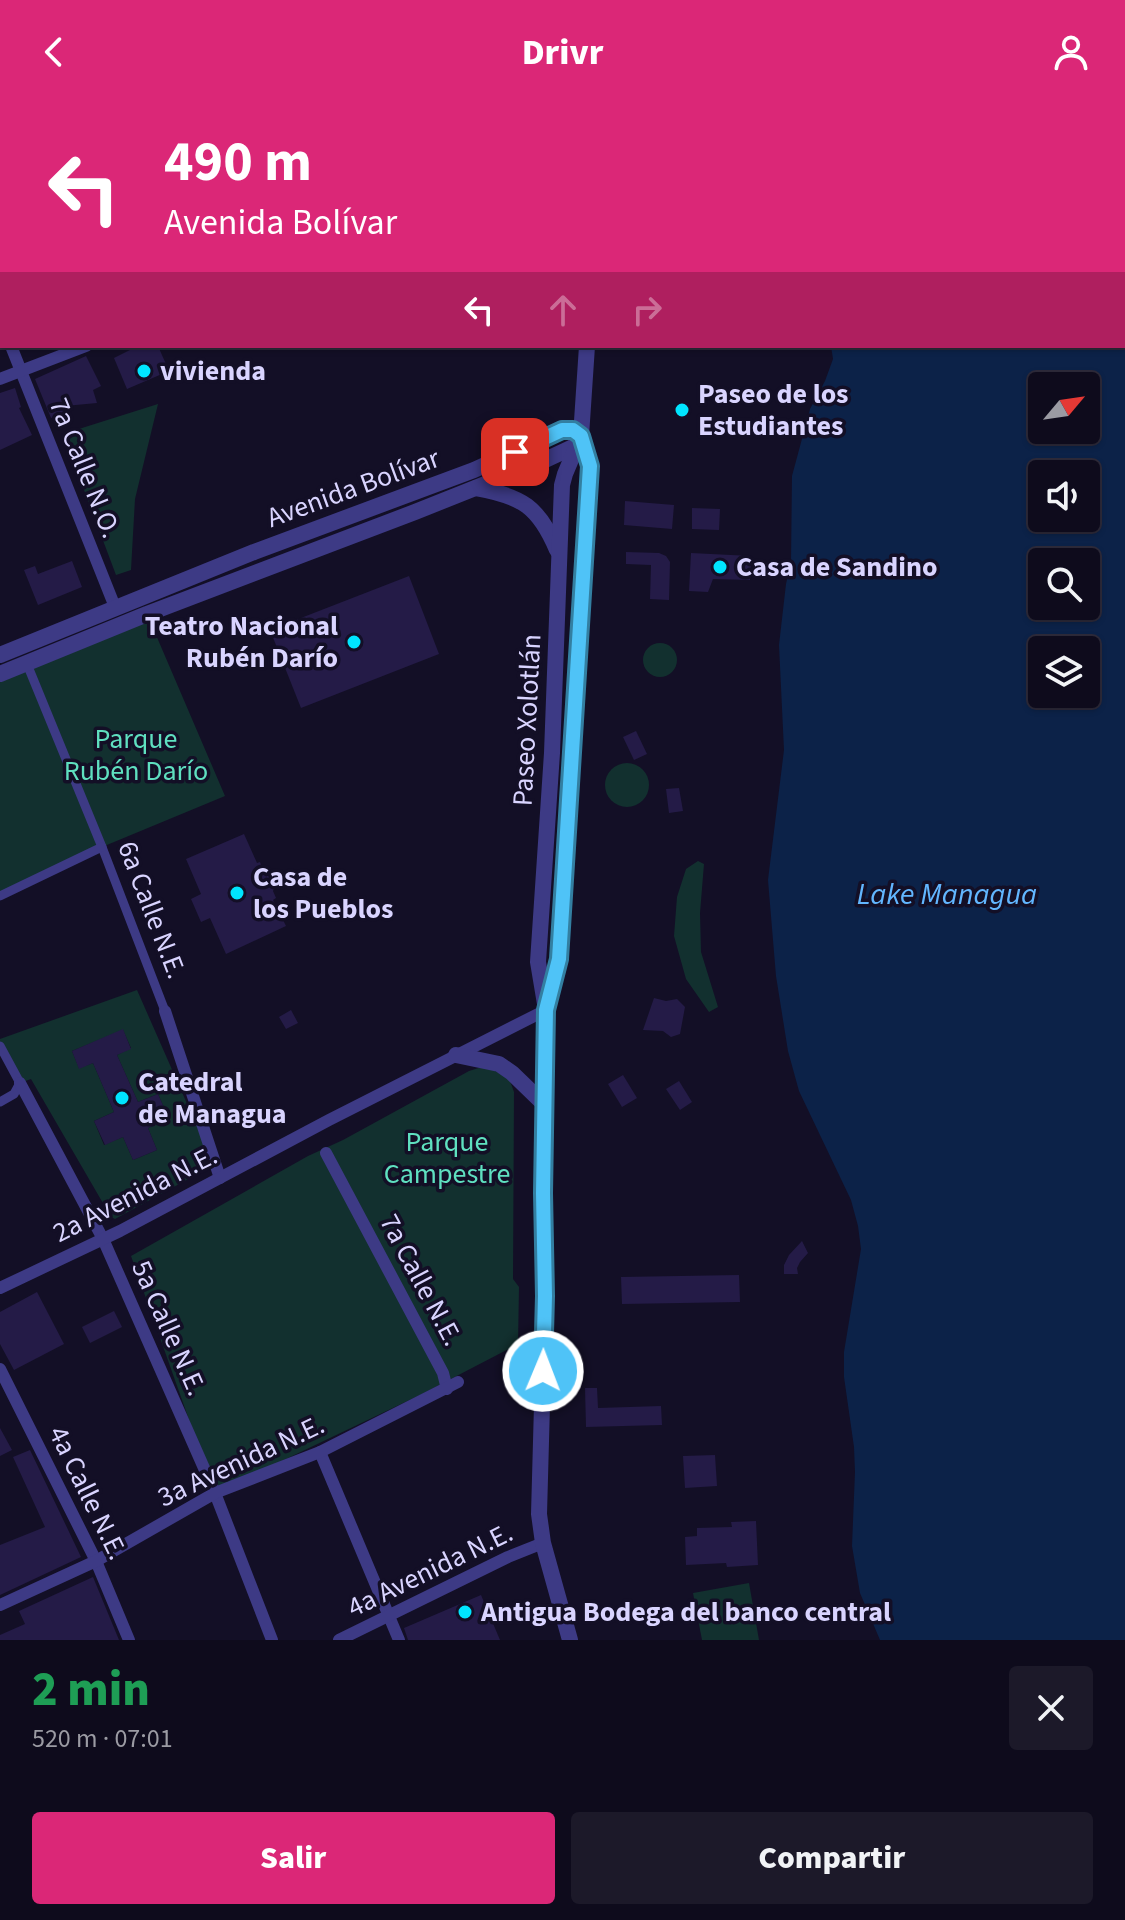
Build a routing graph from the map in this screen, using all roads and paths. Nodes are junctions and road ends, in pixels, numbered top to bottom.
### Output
1 (12, 348) edge
2 (81, 348) edge
3 (587, 348) edge
4 (21, 371) junction
5 (0, 379) edge
6 (584, 391) junction
7 (562, 430) junction
8 (581, 436) junction
9 (475, 488) junction
10 (559, 556) junction
11 (115, 607) junction
12 (0, 655) edge
13 (27, 664) junction
14 (0, 674) edge
15 (102, 847) junction
16 (0, 896) edge
17 (546, 1010) junction
18 (165, 1011) joint
19 (0, 1046) edge
20 (456, 1055) junction
21 (20, 1083) junction
22 (0, 1102) edge
23 (544, 1104) junction
24 (326, 1153) dead end
25 (220, 1178) junction
26 (103, 1239) junction
27 (0, 1288) edge
28 (0, 1369) edge
29 (452, 1386) joint
30 (320, 1452) junction
31 (215, 1493) junction
32 (543, 1543) junction
33 (96, 1561) junction
34 (0, 1605) edge
35 (388, 1616) junction
36 (129, 1640) edge
37 (272, 1640) edge
38 (339, 1640) edge
39 (399, 1640) edge
40 (570, 1640) edge

1 - 4 street, 7a Calle N.O.
2 - 4 street
3 - 6 street, Paseo Xolotlán
4 - 5 street
4 - 11 street, 7a Calle N.O.
6 - 7 street
6 - 8 street, Paseo Xolotlán
7 - 8 street
7 - 11 street, Avenida Bolívar
8 - 9 street, Avenida Bolívar
8 - 10 street, Paseo Xolotlán
8 - 17 street, Paseo Xolotlán
9 - 10 street
9 - 13 street, Avenida Bolívar
10 - 17 street, Paseo Xolotlán
11 - 12 street, Avenida Bolívar
13 - 14 street, Avenida Bolívar
13 - 15 street, 6a Calle N.E.
15 - 16 street
15 - 18 street, 6a Calle N.E.
17 - 20 street, 2a Avenida N.E.
17 - 23 street, Paseo Xolotlán
18 - 25 street, 6a Calle N.E.
19 - 21 street, 5a Calle N.E.
20 - 23 street
20 - 25 street, 2a Avenida N.E.
21 - 22 street
21 - 26 street, 5a Calle N.E.
23 - 32 street, Paseo Xolotlán
24 - 29 street, 7a Calle N.E.
25 - 26 street, 2a Avenida N.E.
26 - 27 street, 2a Avenida N.E.
26 - 31 street, 5a Calle N.E.
28 - 33 street, 4a Calle N.E.
29 - 30 street, 3a Avenida N.E.
30 - 31 street, 3a Avenida N.E.
30 - 35 street
31 - 33 street, 3a Avenida N.E.
31 - 37 street, 5a Calle N.E.
32 - 35 street, 4a Avenida N.E.
32 - 40 street, Paseo Xolotlán
33 - 34 street, 3a Avenida N.E.
33 - 36 street, 4a Calle N.E.
35 - 38 street, 4a Avenida N.E.
35 - 39 street

